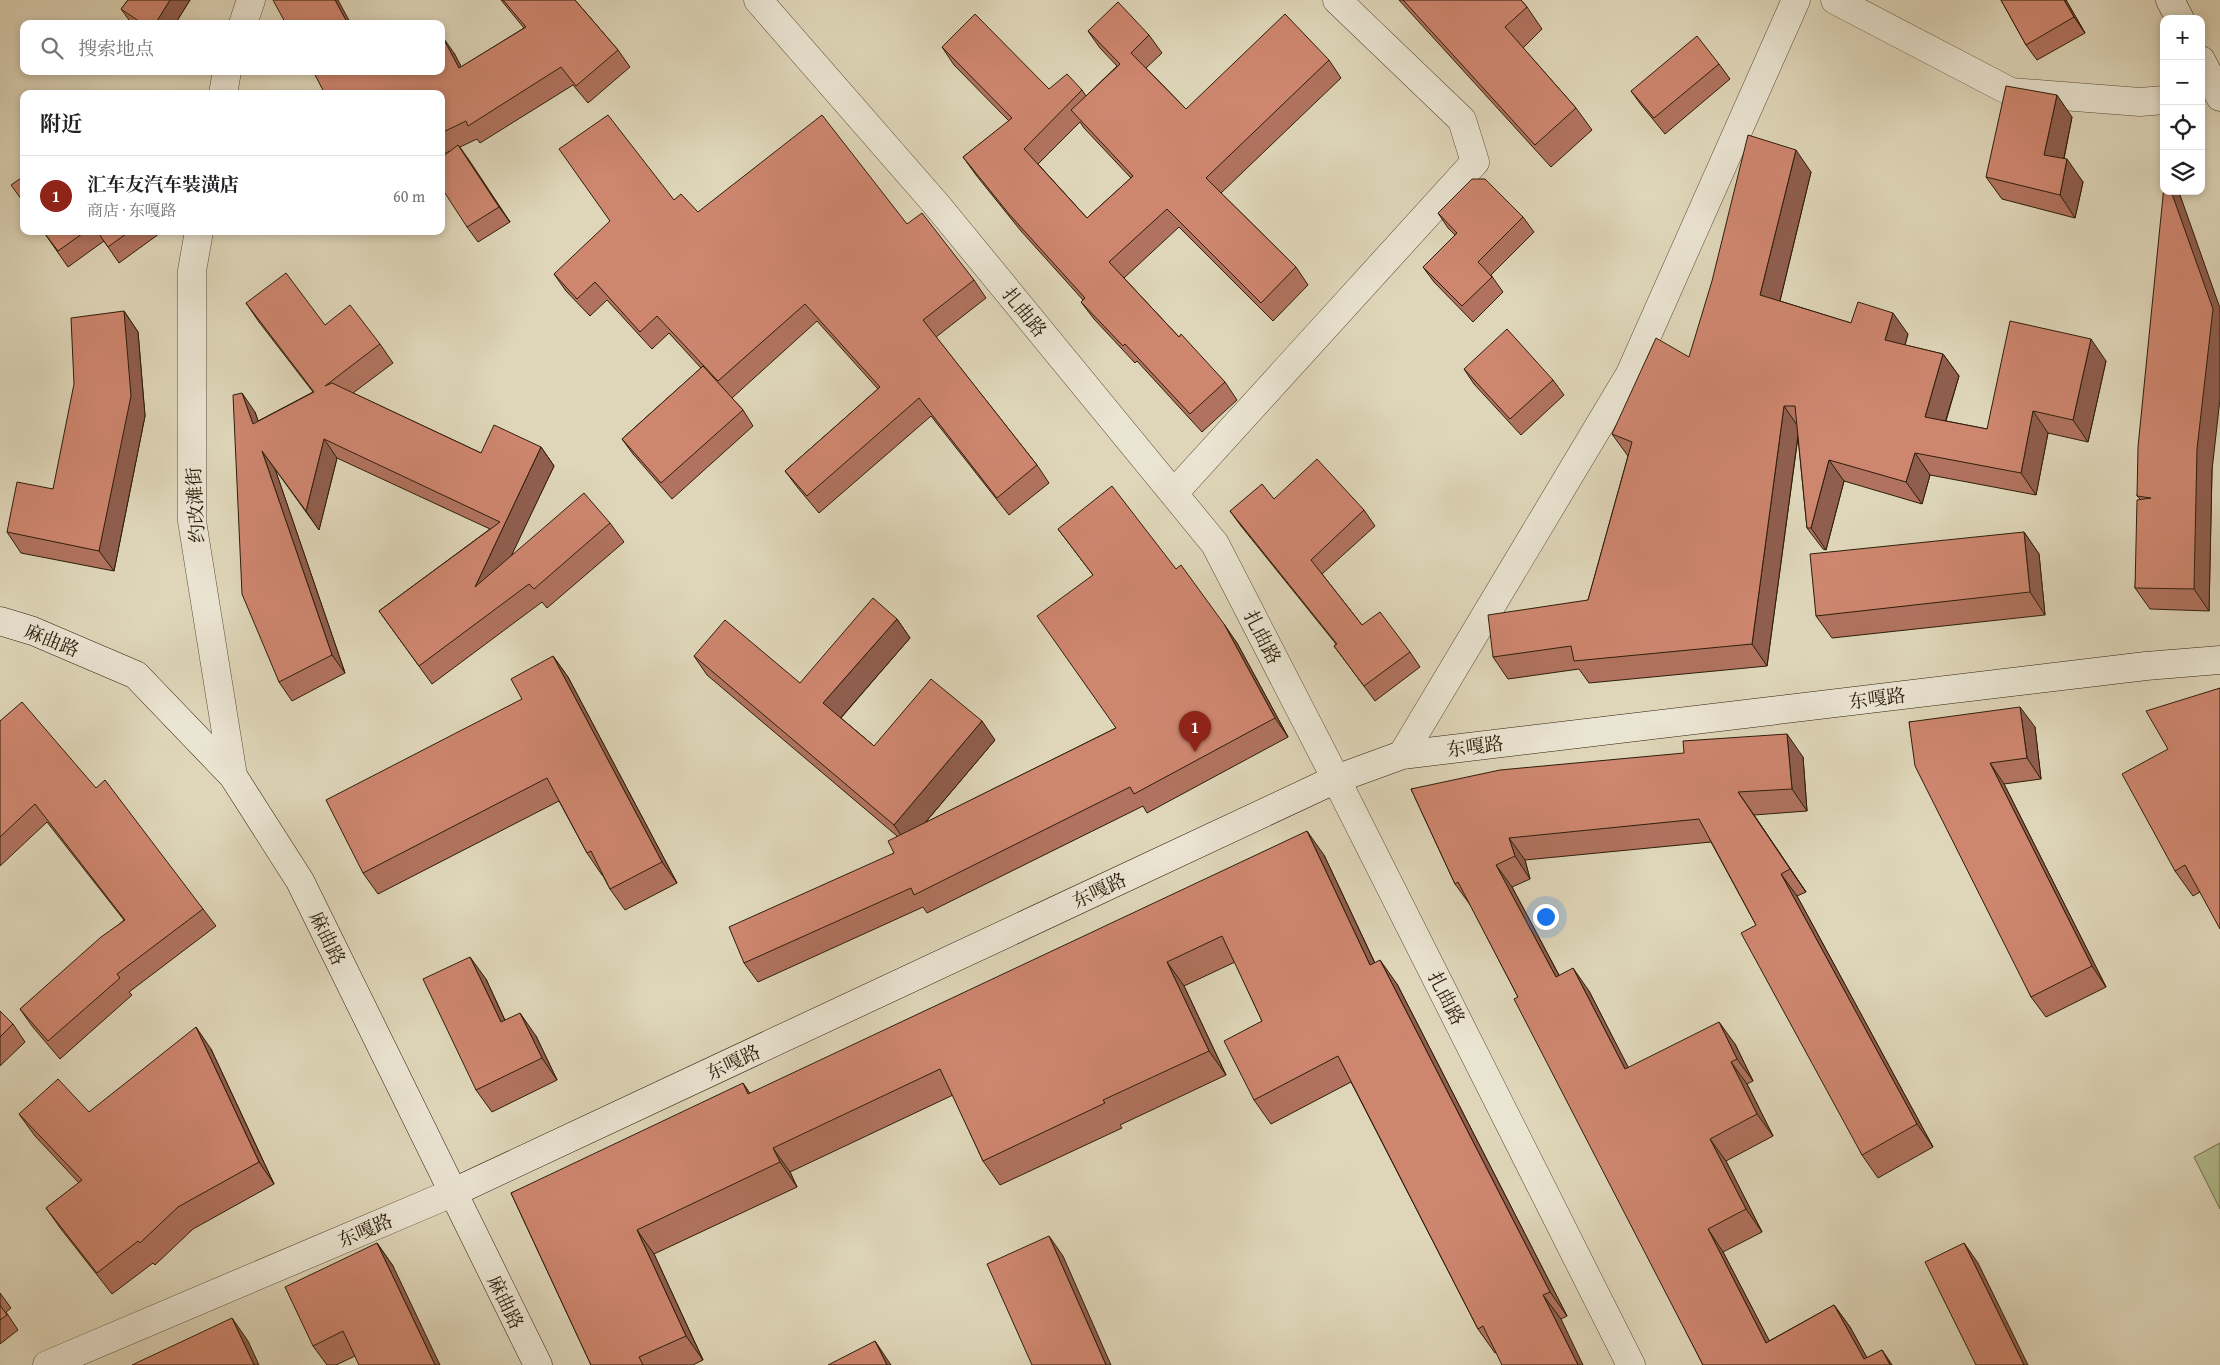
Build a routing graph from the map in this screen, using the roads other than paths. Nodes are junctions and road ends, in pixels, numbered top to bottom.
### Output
1 (251, 0) edge
2 (758, 0) edge
3 (1337, 0) edge
4 (1796, 0) edge
5 (1835, 0) edge
6 (2170, 0) edge
7 (2178, 15) edge
8 (244, 20) edge
9 (2205, 72) edge
10 (226, 75) edge
11 (224, 90) edge
12 (2213, 96) edge
13 (2160, 100) edge
14 (198, 235) edge
15 (1174, 493) junction
16 (0, 621) edge
17 (2220, 660) edge
18 (1402, 755) junction
19 (232, 776) junction
20 (1336, 779) junction
21 (452, 1193) junction
22 (47, 1365) edge
23 (538, 1365) edge
24 (1631, 1365) edge

1 - 8 street
2 - 15 street, 扎曲路
3 - 15 street
4 - 18 street
5 - 13 street
6 - 7 street
9 - 12 street
10 - 11 street
14 - 19 street, 约改滩街
15 - 20 street, 扎曲路
16 - 19 street, 麻曲路
17 - 18 street, 东嘎路
18 - 20 street, 东嘎路
19 - 21 street, 麻曲路
20 - 21 street, 东嘎路
20 - 24 street, 扎曲路
21 - 22 street, 东嘎路
21 - 23 street, 麻曲路

